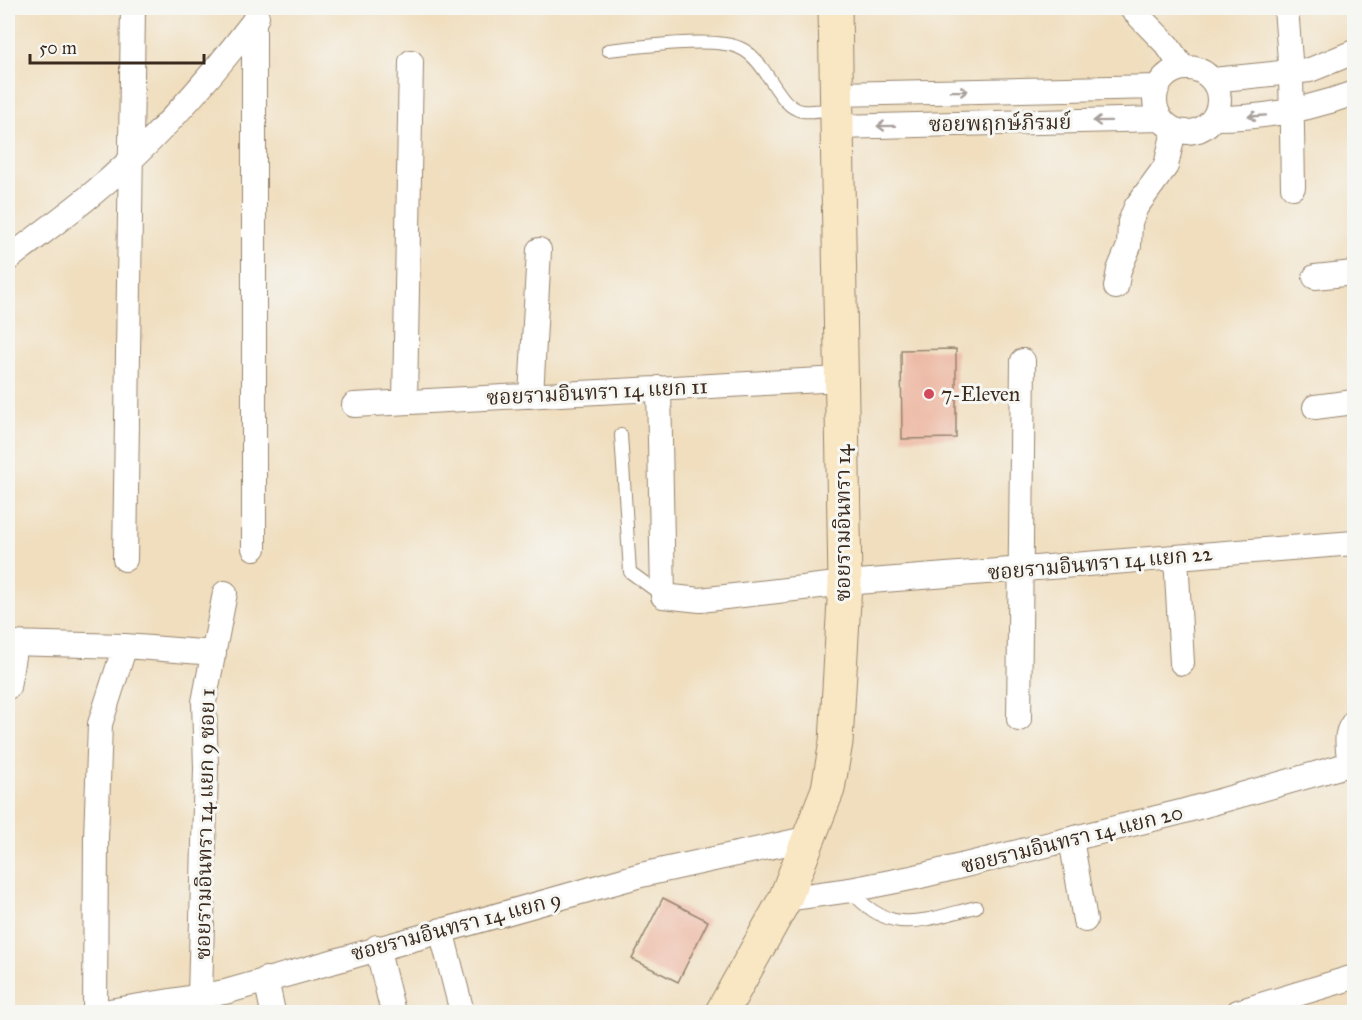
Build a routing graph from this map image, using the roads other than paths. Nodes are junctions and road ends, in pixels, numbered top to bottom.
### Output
1 (133, 8) edge
2 (836, 8) edge
3 (1131, 8) edge
4 (1286, 8) edge
5 (259, 14) edge
6 (608, 50) dead end
7 (1354, 52) edge
8 (411, 62) dead end
9 (1183, 68) junction
10 (1291, 73) junction
11 (1213, 80) junction
12 (1157, 87) junction
13 (1354, 93) edge
14 (838, 110) junction
15 (1292, 112) junction
16 (1214, 118) junction
17 (1167, 124) junction
18 (130, 160) junction
19 (1293, 187) dead end
20 (539, 250) dead end
21 (8, 259) edge
22 (1354, 273) edge
23 (1315, 277) dead end
24 (1116, 287) dead end
25 (1023, 361) dead end
26 (842, 379) junction
27 (659, 388) junction
28 (531, 396) junction
29 (405, 401) junction
30 (1354, 402) edge
31 (354, 405) dead end
32 (1315, 407) dead end
33 (621, 435) dead end
34 (1354, 543) edge
35 (254, 548) dead end
36 (1176, 557) junction
37 (125, 559) dead end
38 (1023, 569) junction
39 (845, 583) junction
40 (225, 593) dead end
41 (663, 596) junction
42 (11, 644) edge
43 (125, 646) junction
44 (214, 653) junction
45 (1182, 663) dead end
46 (8, 687) edge
47 (1354, 713) edge
48 (1019, 719) dead end
49 (1349, 764) edge
50 (810, 838) junction
51 (1071, 839) junction
52 (850, 890) junction
53 (785, 899) junction
54 (976, 907) dead end
55 (1085, 920) dead end
56 (441, 930) junction
57 (377, 948) junction
58 (1354, 977) edge
59 (266, 979) junction
60 (201, 996) junction
61 (158, 1008) edge
62 (95, 1012) edge
63 (103, 1012) edge
64 (273, 1012) edge
65 (393, 1012) edge
66 (462, 1012) edge
67 (722, 1012) edge
68 (1238, 1012) edge

1 - 18 street
2 - 14 street, ซอยรามอินทรา 14
3 - 9 street
4 - 10 street
5 - 18 street
5 - 35 street
6 - 14 lane
7 - 10 street
8 - 29 street
9 - 11 street
9 - 12 street
10 - 11 street
10 - 15 street
11 - 16 street
14 -> 12 street, ซอยพฤกษ์ภิรมย์
12 - 17 street
13 - 15 street, ซอยพฤกษ์ภิรมย์
17 -> 14 street, ซอยพฤกษ์ภิรมย์
14 - 26 street, ซอยรามอินทรา 14
15 -> 16 street, ซอยพฤกษ์ภิรมย์
15 - 19 street
16 - 17 street, ซอยพฤกษ์ภิรมย์
17 - 24 street
18 - 21 street
18 - 37 street
20 - 28 street
22 - 23 street
25 - 38 street
26 - 27 street, ซอยรามอินทรา 14 แยก 11
26 - 39 street, ซอยรามอินทรา 14
27 - 28 street, ซอยรามอินทรา 14 แยก 11
27 - 41 street
28 - 29 street, ซอยรามอินทรา 14 แยก 11
29 - 31 street, ซอยรามอินทรา 14 แยก 11
30 - 32 street
33 - 41 lane
34 - 36 street, ซอยรามอินทรา 14 แยก 22
36 - 38 street, ซอยรามอินทรา 14 แยก 22
36 - 45 street
38 - 39 street, ซอยรามอินทรา 14 แยก 22
38 - 48 street
39 - 41 street, ซอยรามอินทรา 14 แยก 22
39 - 50 street, ซอยรามอินทรา 14
40 - 44 street, ซอยรามอินทรา 14 แยก 9 ซอย 1
42 - 43 street
42 - 46 street
43 - 44 street
43 - 62 street
44 - 60 street, ซอยรามอินทรา 14 แยก 9 ซอย 1
47 - 49 lane
49 - 51 street, ซอยรามอินทรา 14 แยก 20
50 - 53 street, ซอยรามอินทรา 14
50 - 56 street, ซอยรามอินทรา 14 แยก 9
51 - 52 street, ซอยรามอินทรา 14 แยก 20
51 - 55 street
52 - 53 street, ซอยรามอินทรา 14 แยก 20
52 - 54 lane
53 - 67 street, ซอยรามอินทรา 14
56 - 57 street, ซอยรามอินทรา 14 แยก 9
56 - 66 street
57 - 59 street, ซอยรามอินทรา 14 แยก 9
57 - 65 street
58 - 68 street
59 - 60 street, ซอยรามอินทรา 14 แยก 9
59 - 64 street
60 - 61 street, ซอยรามอินทรา 14 แยก 9
61 - 63 street, ซอยรามอินทรา 14 แยก 9

